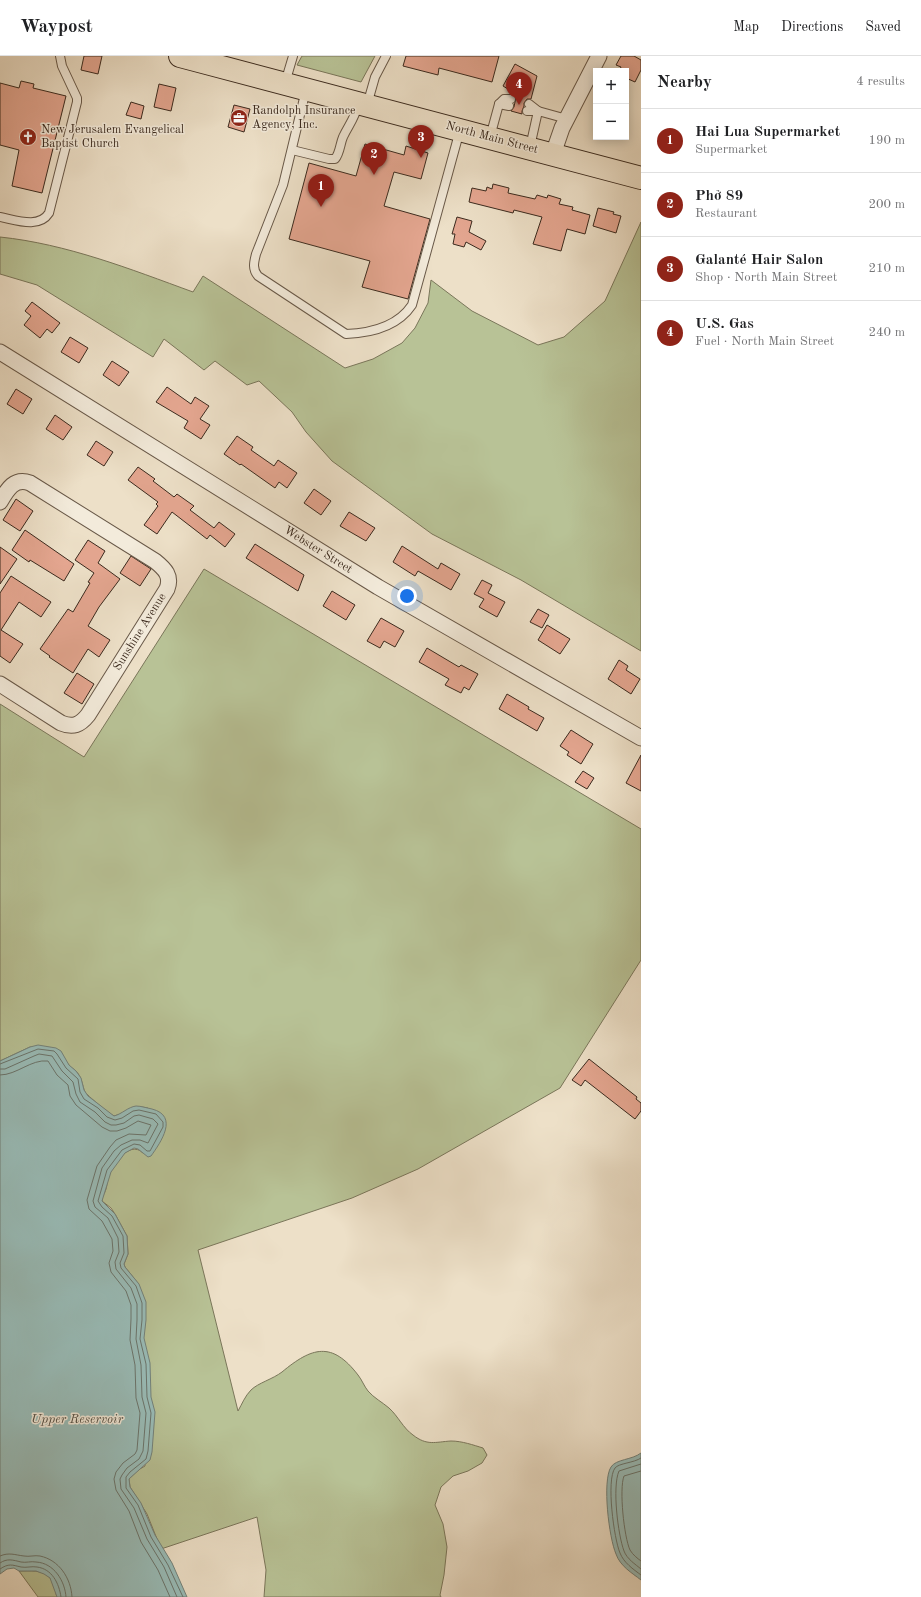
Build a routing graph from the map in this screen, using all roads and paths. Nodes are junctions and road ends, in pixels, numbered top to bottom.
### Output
1 (60, 56) edge
2 (180, 56) edge
3 (293, 56) edge
4 (386, 56) edge
5 (599, 56) edge
6 (209, 60) edge
7 (285, 83) junction
8 (306, 89) junction
9 (510, 102) dead end
10 (363, 104) junction
11 (528, 108) dead end
12 (538, 111) junction
13 (567, 119) junction
14 (460, 130) junction
15 (490, 137) junction
16 (530, 148) junction
17 (292, 150) junction
18 (553, 154) junction
19 (641, 178) edge
20 (0, 217) edge
21 (0, 352) edge
22 (0, 502) edge
23 (0, 684) edge
24 (641, 738) edge

1 - 20 lane
2 - 6 main road, North Main Street
3 - 7 lane
4 - 10 lane
5 - 13 street
6 - 7 main road, North Main Street
7 - 8 main road, North Main Street
8 - 10 main road, North Main Street
8 - 17 lane
9 - 15 lane
10 - 14 main road, North Main Street
10 - 17 lane
11 - 12 lane
12 - 13 lane
12 - 16 lane
13 - 18 street
14 - 15 main road, North Main Street
14 - 17 lane
15 - 16 main road, North Main Street
16 - 18 main road, North Main Street
18 - 19 main road, North Main Street
21 - 24 street, Webster Street
22 - 23 street, Sunshine Avenue

